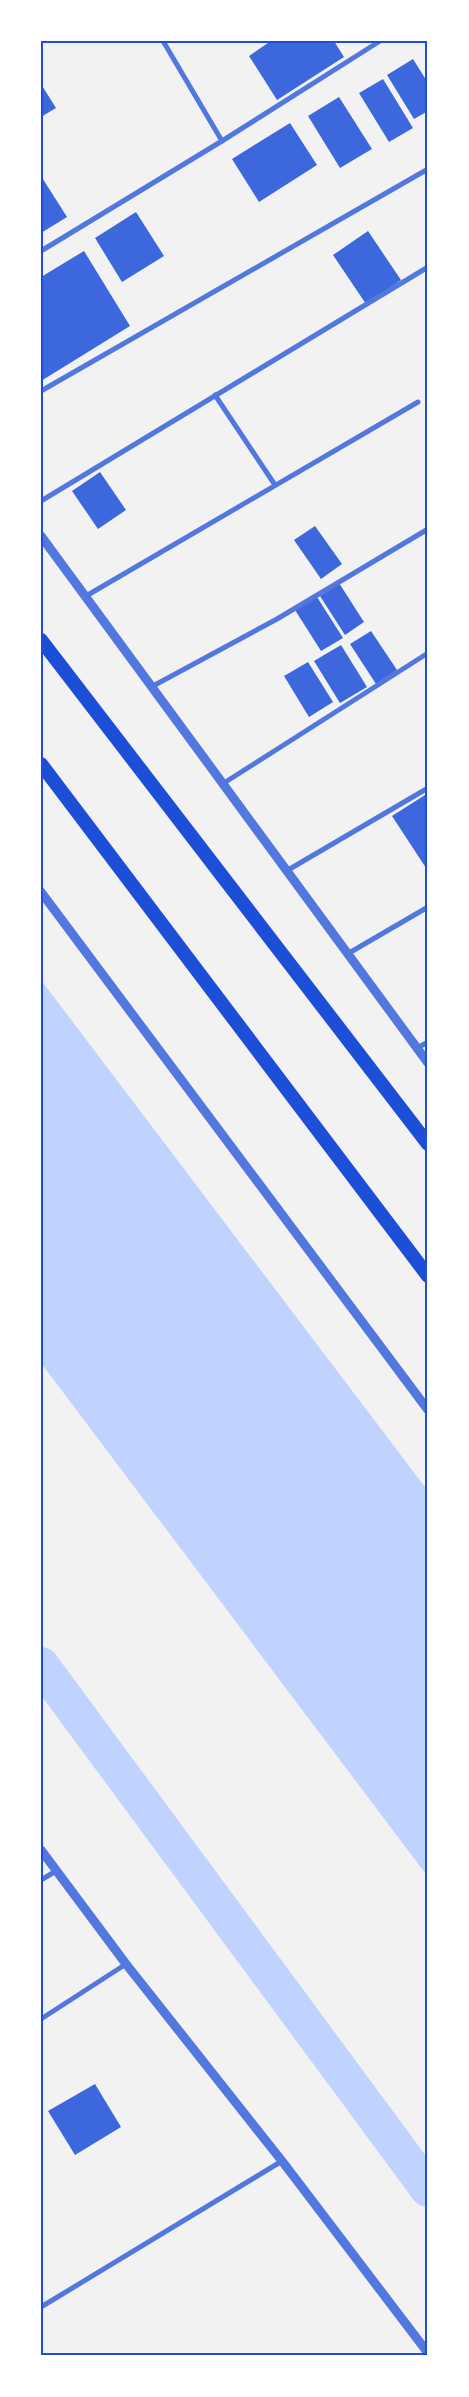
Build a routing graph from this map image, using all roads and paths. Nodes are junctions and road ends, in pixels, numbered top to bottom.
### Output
1 (163, 41) edge
2 (380, 41) edge
3 (222, 141) junction
4 (428, 169) edge
5 (41, 250) edge
6 (428, 267) edge
7 (41, 391) edge
8 (215, 395) junction
9 (418, 402) dead end
10 (275, 485) junction
11 (41, 501) edge
12 (428, 529) edge
13 (41, 536) edge
14 (86, 596) junction
15 (41, 640) edge
16 (428, 652) edge
17 (153, 686) junction
18 (41, 764) edge
19 (224, 783) junction
20 (428, 788) edge
21 (288, 870) junction
22 (41, 892) edge
23 (428, 907) edge
24 (349, 953) junction
25 (428, 1042) edge
26 (417, 1049) junction
27 (428, 1063) edge
28 (428, 1144) edge
29 (428, 1276) edge
30 (428, 1410) edge
31 (41, 1850) edge
32 (56, 1871) junction
33 (41, 1880) edge
34 (126, 1964) junction
35 (41, 2020) edge
36 (282, 2161) junction
37 (41, 2307) edge
38 (428, 2352) edge

1 - 3 street
2 - 3 street
3 - 5 street
4 - 7 street
6 - 8 street
8 - 10 street
8 - 11 street
9 - 10 street
10 - 14 street
12 - 17 street
13 - 14 street
14 - 17 street
15 - 28 highway
16 - 19 street
17 - 19 street
18 - 29 highway
19 - 21 street
20 - 21 street
21 - 24 street
22 - 30 street
23 - 24 street
24 - 26 street
25 - 26 street
26 - 27 street
31 - 32 street
32 - 33 street
32 - 34 street
34 - 35 street
34 - 36 street
36 - 37 street
36 - 38 street

